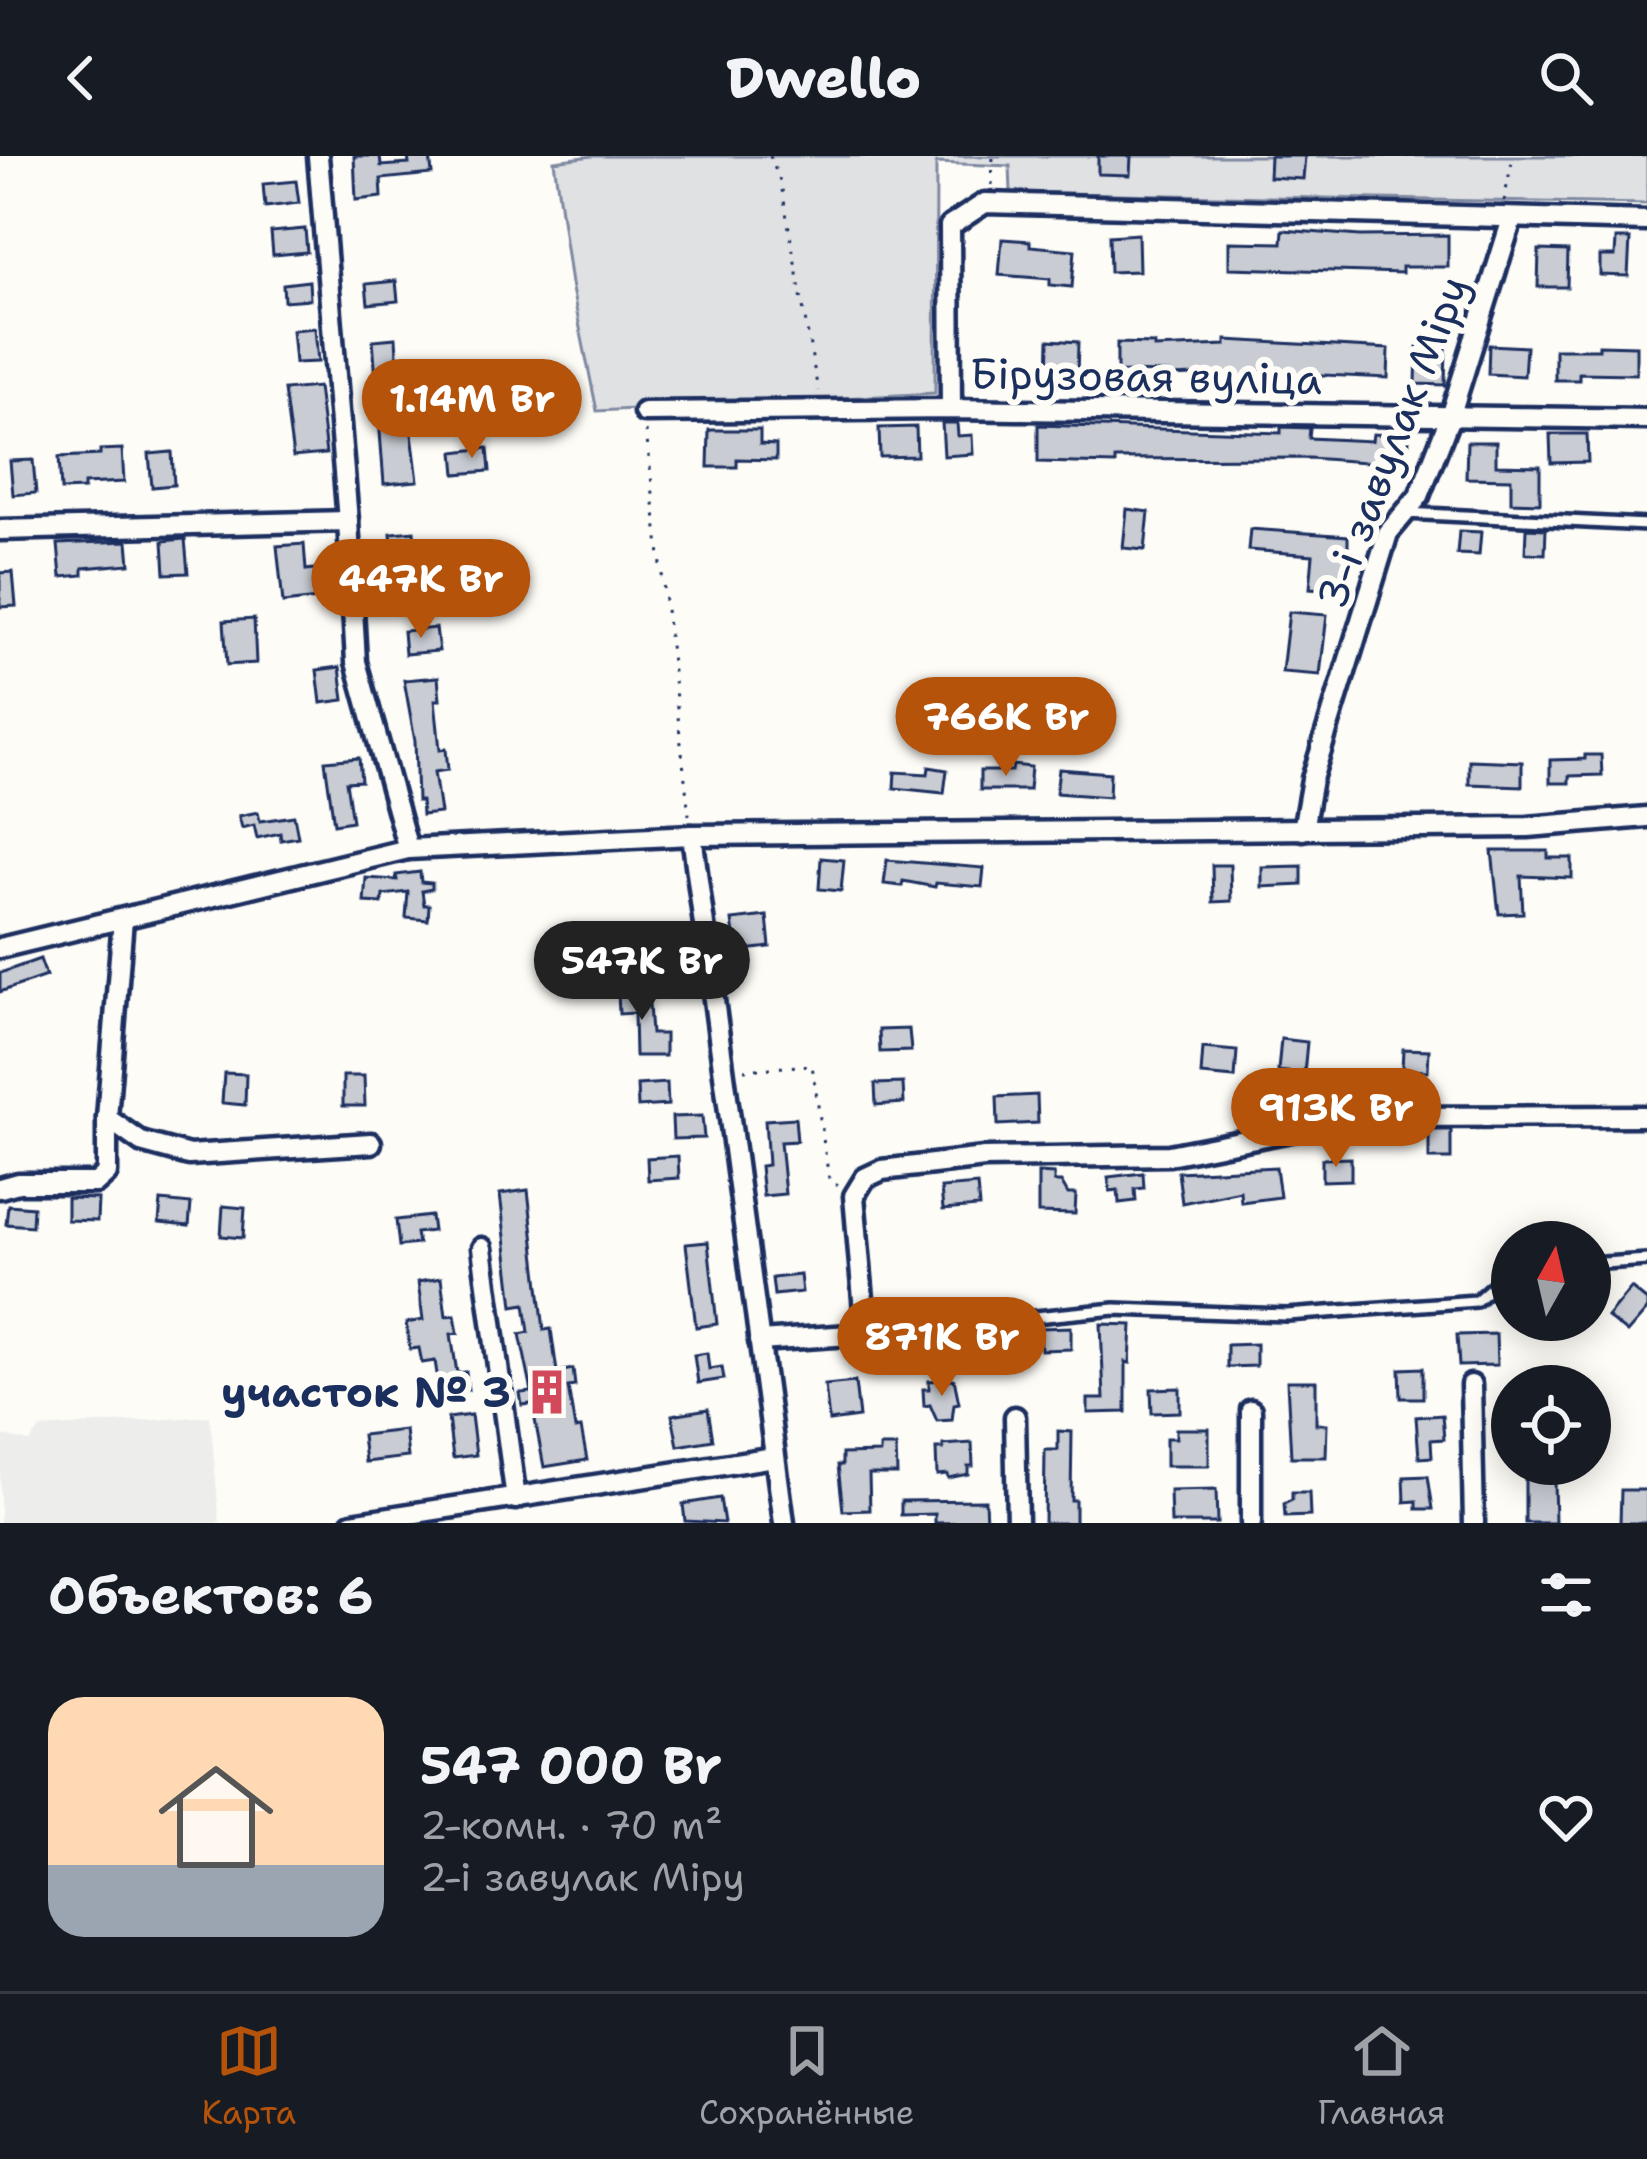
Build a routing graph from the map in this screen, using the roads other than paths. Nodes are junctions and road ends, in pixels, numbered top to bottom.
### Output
1 (318, 156) edge
2 (1506, 219) junction
3 (1647, 221) edge
4 (951, 410) junction
5 (644, 412) road end
6 (1450, 417) junction
7 (1647, 419) edge
8 (1405, 513) junction
9 (348, 521) junction
10 (1647, 525) edge
11 (0, 530) edge
12 (1647, 818) edge
13 (1303, 830) junction
14 (692, 835) junction
15 (408, 849) junction
16 (123, 919) junction
17 (0, 948) edge
18 (1647, 1116) edge
19 (106, 1118) junction
20 (371, 1143) dead end
21 (0, 1188) edge
22 (482, 1248) dead end
23 (1647, 1260) edge
24 (1611, 1263) edge
25 (1491, 1288) edge
26 (866, 1334) junction
27 (759, 1341) junction
28 (1471, 1385) dead end
29 (1251, 1410) dead end
30 (1015, 1417) dead end
31 (774, 1457) junction
32 (516, 1499) junction
33 (352, 1523) edge
34 (784, 1523) edge
35 (1017, 1523) edge
36 (1251, 1523) edge
37 (1474, 1523) edge

1 - 9 street
2 - 3 street
2 - 4 street
2 - 6 street, 3-і завулак Міру
4 - 5 street, Бірузовая вуліца
4 - 6 street, Бірузовая вуліца
6 - 7 street, Бірузовая вуліца
6 - 8 street, 3-і завулак Міру
8 - 10 lane
8 - 13 street, 3-і завулак Міру
9 - 11 street
9 - 15 street
12 - 13 street
13 - 14 street
14 - 15 street
14 - 27 street
15 - 16 street
16 - 17 street
16 - 19 street
18 - 26 street
19 - 20 street
19 - 21 street
22 - 32 street
23 - 24 lane
25 - 26 lane
26 - 27 street
27 - 31 street
28 - 37 street
29 - 36 street
30 - 35 street
31 - 32 street
31 - 34 street
32 - 33 street

